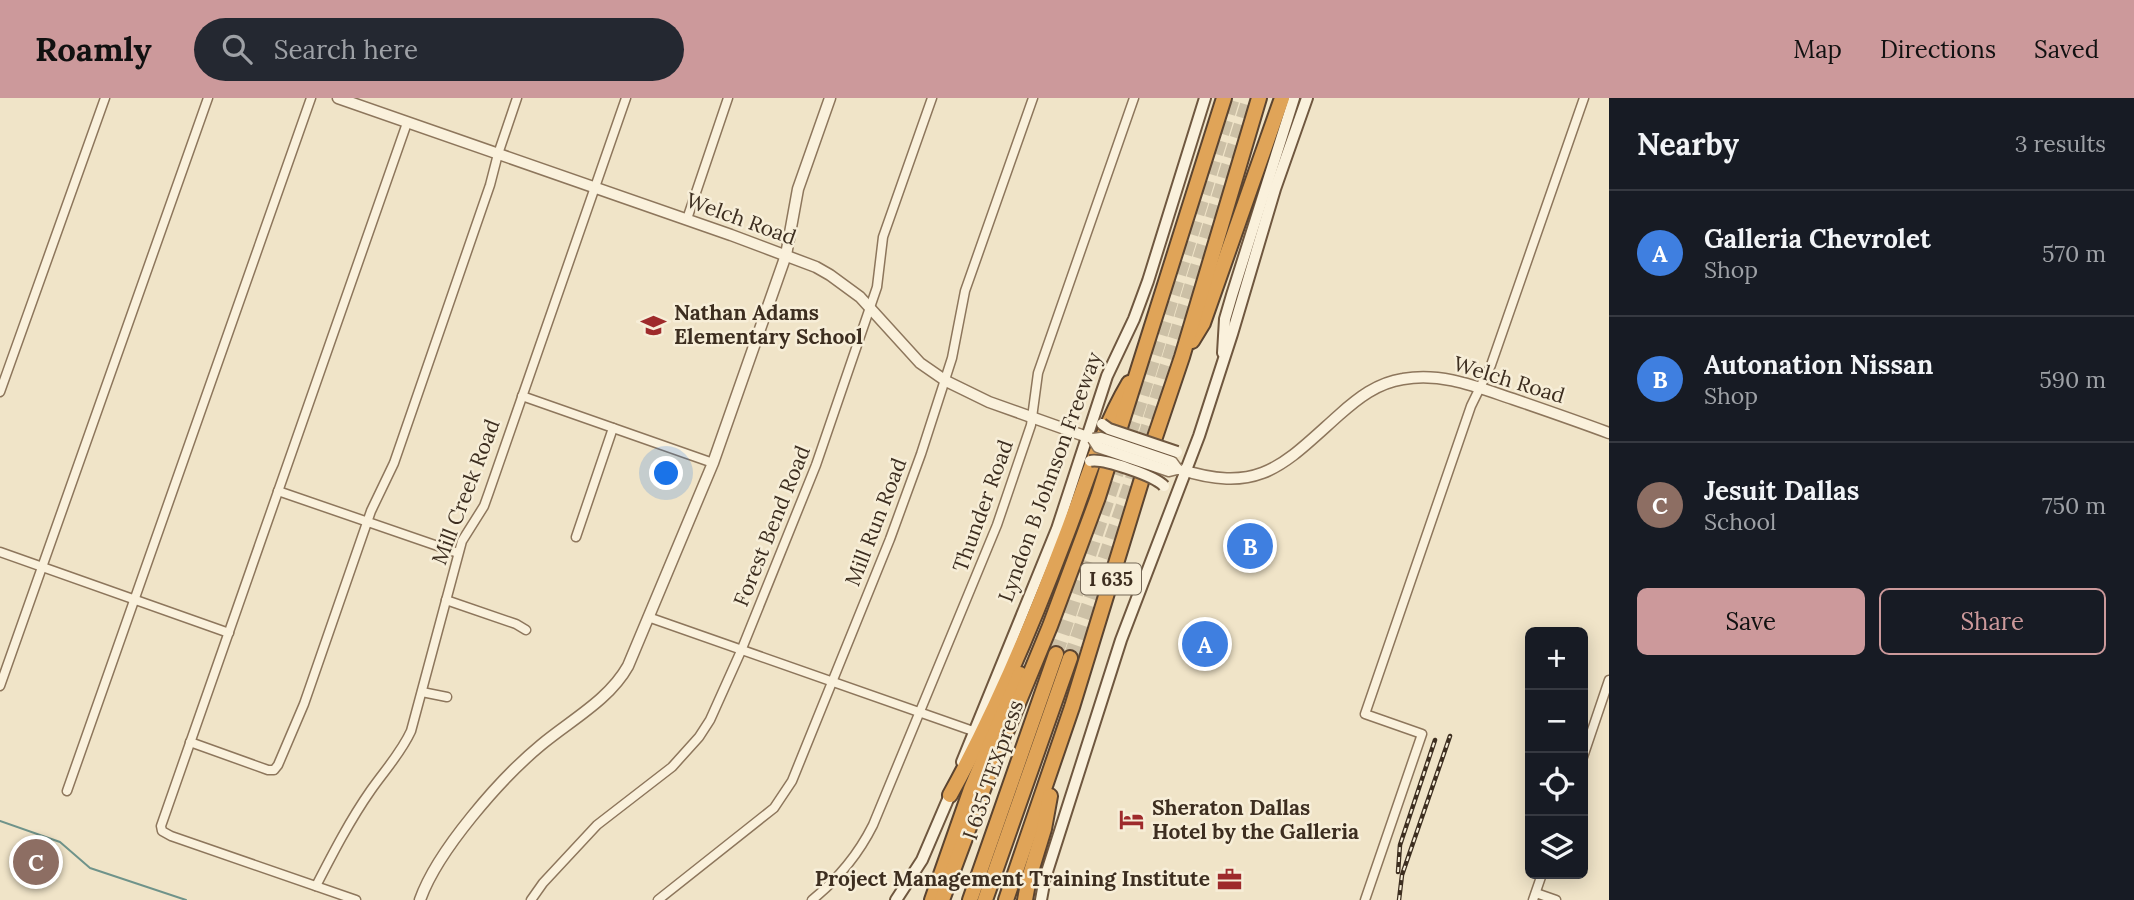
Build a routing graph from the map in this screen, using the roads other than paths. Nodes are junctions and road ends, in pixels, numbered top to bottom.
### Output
1 (105, 98) edge
2 (208, 98) edge
3 (311, 98) edge
4 (338, 98) edge
5 (517, 98) edge
6 (626, 98) edge
7 (728, 98) edge
8 (830, 98) edge
9 (932, 98) edge
10 (1033, 98) edge
11 (1134, 98) edge
12 (1205, 98) edge
13 (1224, 98) edge
14 (1259, 98) edge
15 (1282, 98) edge
16 (1294, 98) edge
17 (1307, 98) edge
18 (1584, 98) edge
19 (358, 101) edge
20 (407, 123) junction
21 (498, 154) junction
22 (595, 187) junction
23 (687, 219) junction
24 (786, 255) junction
25 (870, 307) junction
26 (1182, 357) junction
27 (1223, 359) junction
28 (1143, 360) junction
29 (946, 381) junction
30 (1479, 388) junction
31 (0, 391) edge
32 (1101, 395) junction
33 (522, 396) junction
34 (1031, 418) junction
35 (613, 428) junction
36 (1609, 433) edge
37 (1199, 436) junction
38 (1090, 438) junction
39 (713, 463) junction
40 (1078, 468) junction
41 (1181, 470) junction
42 (278, 491) junction
43 (368, 521) junction
44 (1167, 521) junction
45 (576, 537) dead end
46 (0, 552) edge
47 (458, 553) junction
48 (42, 567) junction
49 (135, 600) junction
50 (446, 600) junction
51 (648, 617) junction
52 (1051, 626) junction
53 (526, 630) dead end
54 (229, 633) junction
55 (741, 651) junction
56 (1609, 680) edge
57 (831, 682) junction
58 (0, 686) edge
59 (422, 692) junction
60 (447, 697) dead end
61 (920, 713) junction
62 (974, 731) junction
63 (190, 743) junction
64 (1584, 753) edge
65 (1057, 754) junction
66 (67, 791) dead end
67 (950, 795) junction
68 (939, 877) junction
69 (1540, 879) edge
70 (316, 886) junction
71 (1534, 897) edge
72 (1007, 898) edge
73 (356, 900) edge
74 (420, 900) edge
75 (531, 900) edge
76 (658, 900) edge
77 (811, 900) edge
78 (896, 900) edge
79 (925, 900) edge
80 (932, 900) edge
81 (942, 900) edge
82 (970, 900) edge
83 (985, 900) edge
84 (1025, 900) edge
85 (1041, 900) edge
86 (1365, 900) edge
87 (1556, 900) edge

1 - 31 street
2 - 48 street
3 - 49 street
4 - 19 street, Welch Road
5 - 21 street
6 - 22 street, Mill Creek Road
7 - 23 street
8 - 24 street
9 - 25 street, Forest Bend Road
10 - 29 street, Mill Run Road
11 - 34 street, Thunder Road
12 - 32 main road, Lyndon B Johnson Freeway
13 - 28 highway, I 635
14 - 26 highway, I 635
15 - 26 highway
16 - 27 main road
17 - 27 main road
18 - 30 street
19 - 20 street, Welch Road
20 - 21 street, Welch Road
20 - 42 street
21 - 22 street, Welch Road
21 - 43 street
22 - 23 street, Welch Road
22 - 33 street, Mill Creek Road
23 - 24 street, Welch Road
24 - 25 street, Welch Road
24 - 39 street
25 - 29 street, Welch Road
25 - 55 street, Forest Bend Road
26 - 65 highway, I 635
27 - 37 main road
28 - 52 highway, I 635
28 - 67 highway
29 - 34 street, Welch Road
29 - 57 street, Mill Run Road
30 - 36 street, Welch Road
30 - 41 street, Welch Road
30 - 86 street
32 - 37 main road, bridge
32 - 38 main road, Lyndon B Johnson Freeway
33 - 35 street
33 - 47 street, Mill Creek Road
34 - 38 street, Welch Road
34 - 61 street, Thunder Road
35 - 39 street
35 - 45 street
37 - 41 main road
38 - 40 main road, Lyndon B Johnson Freeway
38 - 41 street, Welch Road, bridge
39 - 51 street
40 - 44 main road, bridge
40 - 62 main road, Lyndon B Johnson Freeway
41 - 44 main road
42 - 43 street
42 - 54 street
43 - 47 street
43 - 63 street
44 - 85 main road
46 - 48 street
47 - 50 street, Mill Creek Road
48 - 49 street
48 - 58 street
49 - 54 street
49 - 66 street
50 - 53 street
50 - 59 street, Mill Creek Road
51 - 55 street
51 - 74 street
52 - 68 highway
52 - 81 highway, I 635
54 - 63 street
55 - 57 street
55 - 75 street, Forest Bend Road
56 - 64 street
57 - 61 street
57 - 76 street, Mill Run Road
59 - 60 street
59 - 70 street, Mill Creek Road
61 - 62 street
61 - 77 street, Thunder Road
62 - 67 main road, Lyndon B Johnson Freeway
63 - 70 street
65 - 72 highway, I 635
65 - 84 highway
67 - 78 main road, Lyndon B Johnson Freeway
68 - 79 highway
68 - 80 highway
69 - 71 street
70 - 73 street
71 - 87 street
82 - 83 highway, I 635 TEXpress

